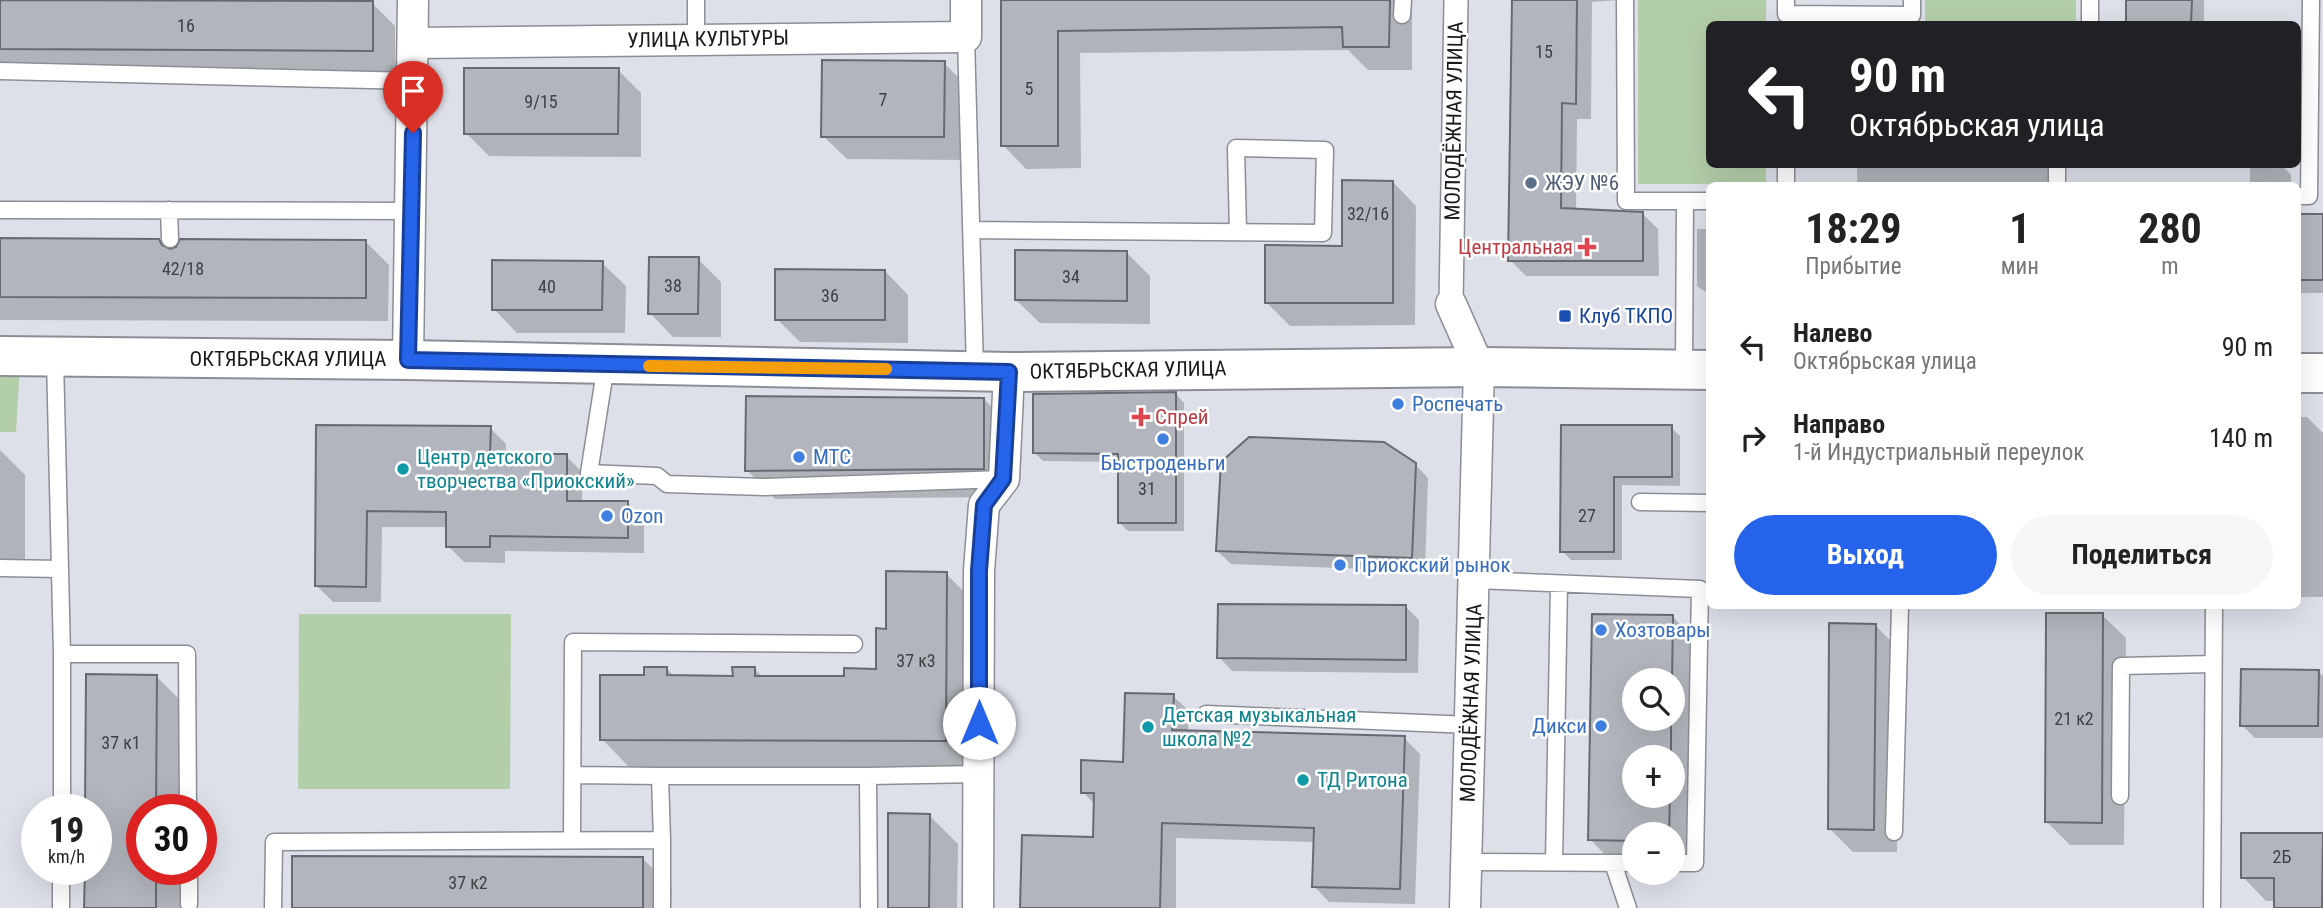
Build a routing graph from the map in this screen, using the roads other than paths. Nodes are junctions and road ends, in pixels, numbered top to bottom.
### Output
1 (414, 0) edge
2 (696, 0) edge
3 (966, 0) edge
4 (1456, 0) edge
5 (1625, 0) edge
6 (1912, 0) edge
7 (2090, 0) edge
8 (2311, 0) edge
9 (1786, 13) edge
10 (2090, 21) edge
11 (966, 37) junction
12 (696, 38) junction
13 (413, 43) junction
14 (0, 71) edge
15 (413, 81) junction
16 (2301, 196) edge
17 (1685, 201) junction
18 (1706, 201) edge
19 (0, 210) edge
20 (169, 210) junction
21 (412, 211) junction
22 (972, 230) junction
23 (1238, 232) junction
24 (170, 239) dead end
25 (1451, 304) joint
26 (0, 356) edge
27 (55, 358) junction
28 (408, 360) junction
29 (606, 365) junction
30 (1479, 367) junction
31 (1697, 369) edge
32 (992, 371) junction
33 (2301, 373) edge
34 (2323, 373) edge
35 (1003, 479) junction
36 (1640, 502) dead end
37 (1706, 503) edge
38 (0, 568) edge
39 (60, 569) junction
40 (1475, 580) junction
41 (1559, 584) junction
42 (1900, 609) edge
43 (2214, 609) edge
44 (854, 644) dead end
45 (62, 654) junction
46 (2213, 664) junction
47 (1206, 714) dead end
48 (1471, 725) junction
49 (979, 774) junction
50 (574, 775) junction
51 (660, 776) junction
52 (868, 776) junction
53 (62, 794) edge
54 (188, 794) edge
55 (2119, 796) dead end
56 (1894, 832) dead end
57 (572, 840) junction
58 (662, 840) junction
59 (1467, 862) junction
60 (1555, 862) junction
61 (1613, 863) junction
62 (1622, 863) edge
63 (1685, 863) edge
64 (61, 885) edge
65 (189, 885) edge
66 (189, 904) dead end
67 (61, 908) edge
68 (274, 908) edge
69 (662, 908) edge
70 (869, 908) edge
71 (978, 908) edge
72 (1465, 908) edge
73 (1628, 908) edge
74 (2211, 908) edge

1 - 13 street
2 - 12 lane
3 - 11 street
4 - 25 street, МОЛОДЁЖНАЯ УЛИЦА
5 - 17 lane
6 - 9 lane
7 - 10 lane
8 - 16 lane
11 - 12 street, УЛИЦА КУЛЬТУРЫ
11 - 22 lane
12 - 13 street, УЛИЦА КУЛЬТУРЫ
13 - 15 street
14 - 15 lane
15 - 21 street
17 - 18 lane
17 - 31 lane
19 - 20 lane
20 - 21 lane
20 - 24 lane
21 - 28 street
22 - 23 lane
22 - 32 lane
23 - 23 lane
25 - 30 street, МОЛОДЁЖНАЯ УЛИЦА
26 - 27 main road, ОКТЯБРЬСКАЯ УЛИЦА
27 - 28 main road, ОКТЯБРЬСКАЯ УЛИЦА
27 - 39 lane
28 - 29 main road, ОКТЯБРЬСКАЯ УЛИЦА
29 - 32 main road, ОКТЯБРЬСКАЯ УЛИЦА
29 - 35 lane
30 - 31 main road, ОКТЯБРЬСКАЯ УЛИЦА
30 - 32 main road, ОКТЯБРЬСКАЯ УЛИЦА
30 - 40 street, МОЛОДЁЖНАЯ УЛИЦА
32 - 35 street
33 - 34 main road
35 - 49 street
36 - 37 lane
38 - 39 lane
39 - 45 lane
40 - 41 lane
40 - 48 street, МОЛОДЁЖНАЯ УЛИЦА
41 - 60 lane
41 - 63 lane
42 - 56 lane
43 - 46 lane
44 - 50 lane
45 - 53 lane
45 - 54 lane
46 - 55 lane
46 - 74 lane
47 - 48 lane
48 - 59 street, МОЛОДЁЖНАЯ УЛИЦА
49 - 52 lane
49 - 71 street
50 - 51 lane
50 - 57 lane
51 - 52 lane
51 - 58 lane
52 - 70 lane
57 - 58 lane
57 - 68 lane
58 - 69 lane
59 - 60 lane
59 - 72 street, МОЛОДЁЖНАЯ УЛИЦА
60 - 61 lane
61 - 62 lane
61 - 73 lane
64 - 67 lane
65 - 66 lane

